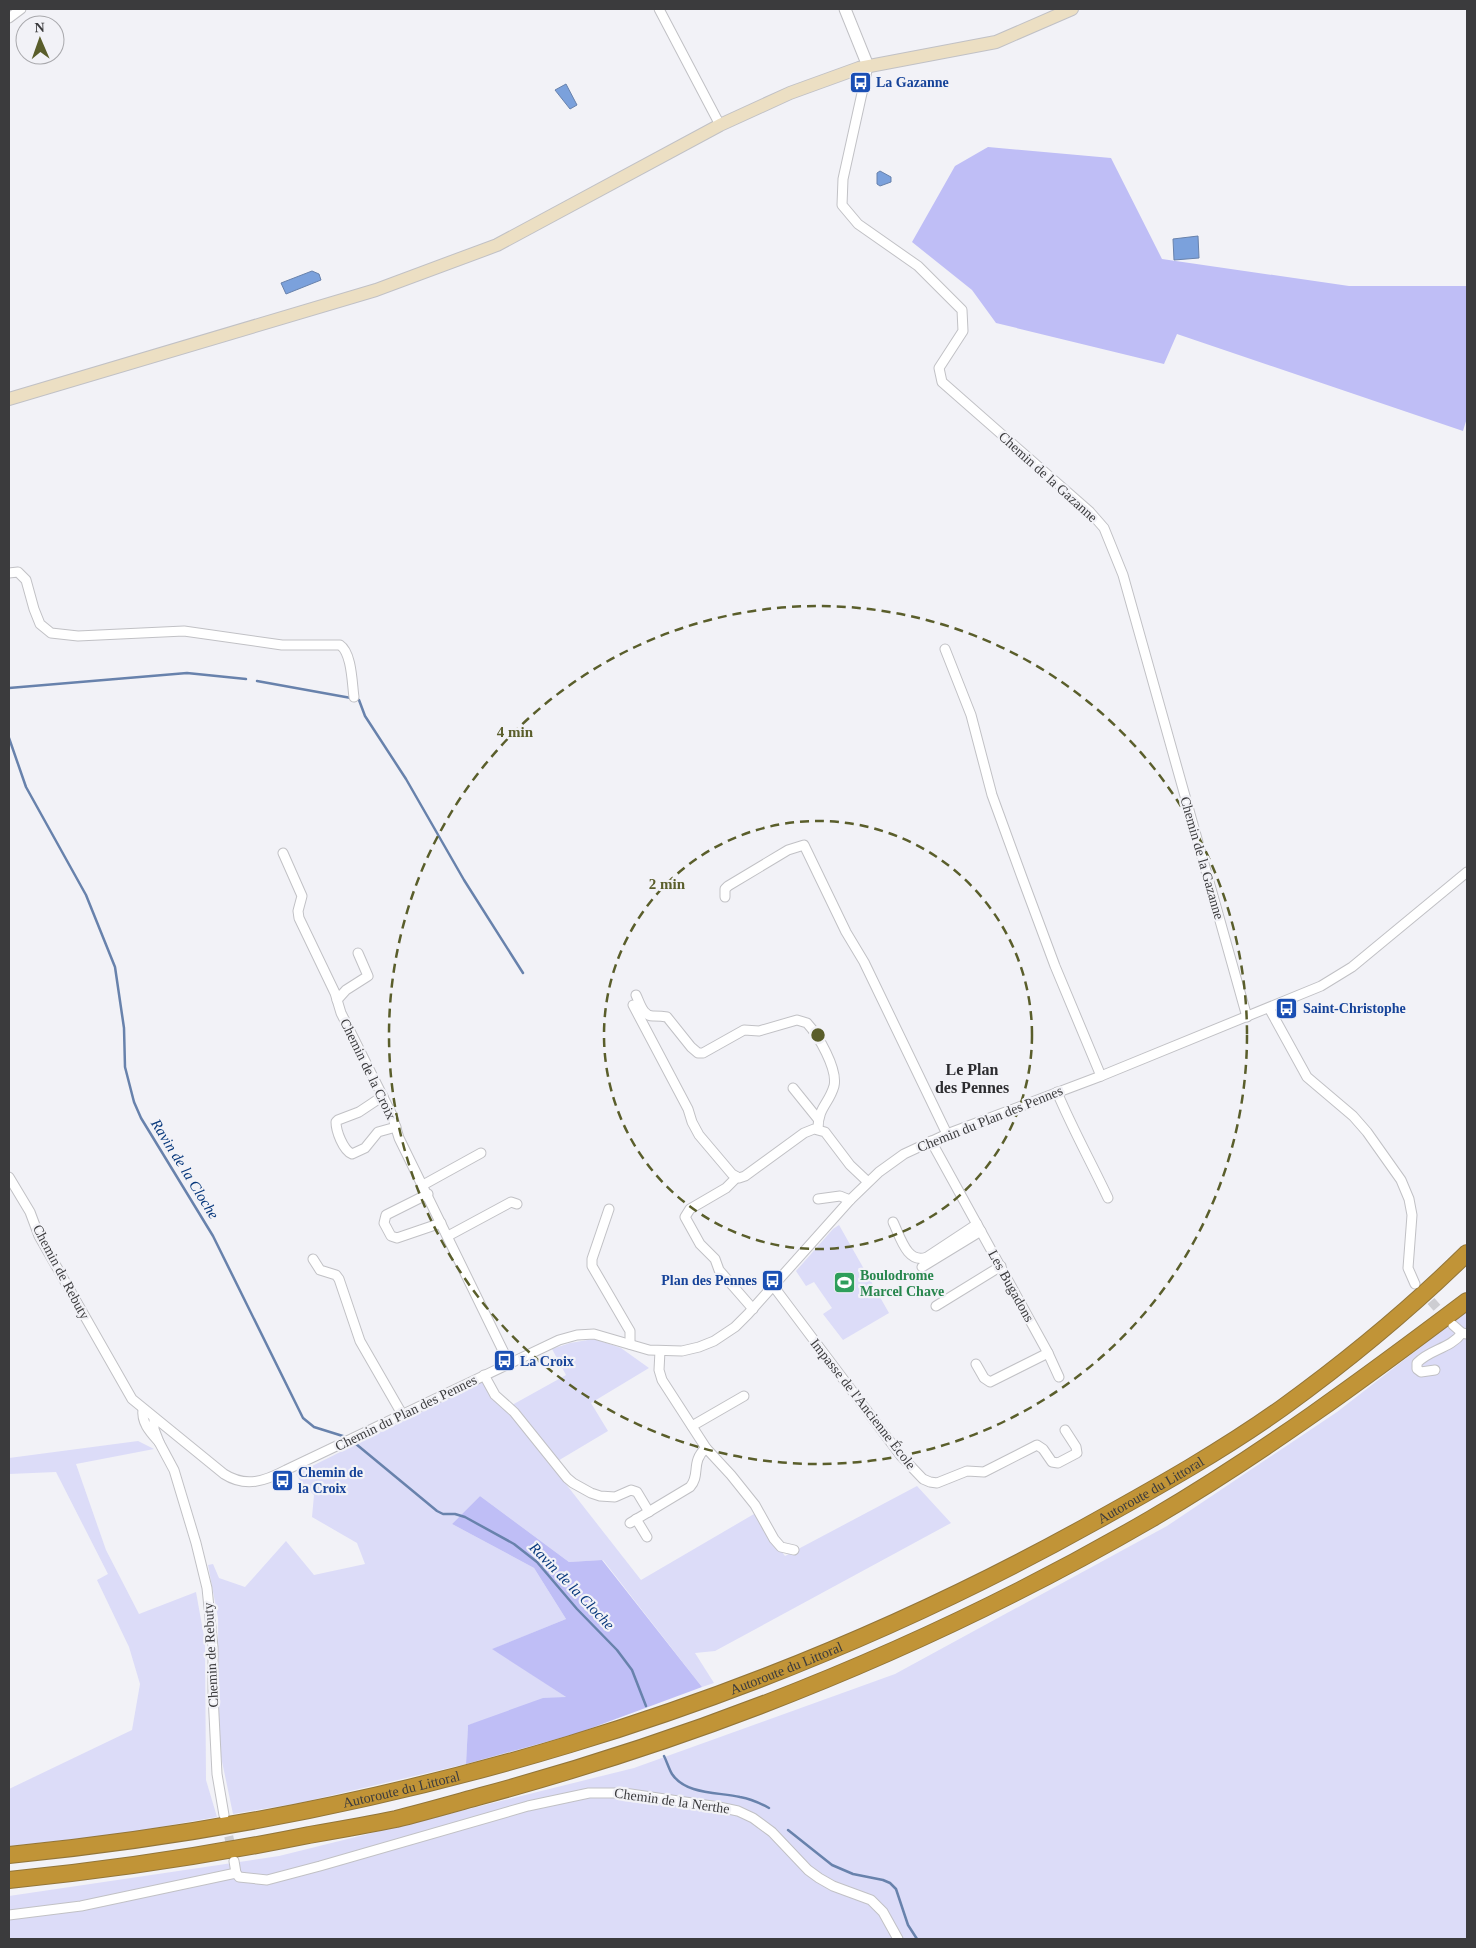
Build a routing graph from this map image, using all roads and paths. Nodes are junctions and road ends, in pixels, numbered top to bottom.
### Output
1 (21, 9) edge
2 (659, 9) edge
3 (845, 9) edge
4 (1072, 9) edge
5 (9, 18) edge
6 (868, 66) junction
7 (720, 125) junction
8 (9, 399) edge
9 (9, 573) edge
10 (945, 649) dead end
11 (354, 697) dead end
12 (283, 854) dead end
13 (1467, 872) edge
14 (725, 897) dead end
15 (358, 953) dead end
16 (636, 995) dead end
17 (337, 1000) junction
18 (633, 1005) dead end
19 (1269, 1008) junction
20 (1247, 1017) junction
21 (1101, 1076) junction
22 (793, 1088) dead end
23 (1057, 1092) junction
24 (383, 1096) junction
25 (818, 1119) junction
26 (396, 1127) junction
27 (818, 1129) junction
28 (947, 1134) junction
29 (931, 1141) junction
30 (481, 1153) dead end
31 (9, 1177) edge
32 (737, 1177) junction
33 (868, 1182) junction
34 (423, 1185) junction
35 (428, 1194) junction
36 (1108, 1198) dead end
37 (818, 1199) dead end
38 (850, 1200) junction
39 (517, 1204) dead end
40 (609, 1210) dead end
41 (892, 1222) dead end
42 (441, 1223) junction
43 (979, 1228) junction
44 (448, 1236) junction
45 (1467, 1253) edge
46 (313, 1259) dead end
47 (1001, 1266) junction
48 (922, 1267) dead end
49 (1415, 1284) tunnel mouth
50 (774, 1287) junction
51 (1467, 1301) edge
52 (936, 1306) dead end
53 (753, 1309) junction
54 (1453, 1325) tunnel mouth
55 (1465, 1334) edge
56 (630, 1344) junction
57 (660, 1351) junction
58 (1048, 1353) junction
59 (509, 1363) junction
60 (976, 1364) dead end
61 (1436, 1370) dead end
62 (484, 1375) junction
63 (1060, 1377) dead end
64 (744, 1396) dead end
65 (143, 1409) junction
66 (402, 1414) junction
67 (154, 1418) junction
68 (692, 1426) junction
69 (1065, 1430) dead end
70 (159, 1442) junction
71 (706, 1448) junction
72 (648, 1512) junction
73 (647, 1537) dead end
74 (794, 1550) dead end
75 (224, 1815) tunnel mouth
76 (9, 1855) edge
77 (234, 1860) tunnel mouth
78 (236, 1873) junction
79 (9, 1880) edge
80 (9, 1915) edge
81 (898, 1939) edge

1 - 5 street
2 - 7 street
3 - 6 street
4 - 6 main road
6 - 7 main road
6 - 20 street, Chemin de la Gazanne
7 - 8 main road
9 - 11 street
10 - 21 street
12 - 17 street, Chemin de la Croix
13 - 19 street, Chemin du Plan des Pennes
14 - 28 street
15 - 17 street
16 - 25 street
17 - 24 street, Chemin de la Croix
18 - 32 street
19 - 20 street, Chemin du Plan des Pennes
19 - 49 street
20 - 21 street, Chemin du Plan des Pennes
21 - 23 street, Chemin du Plan des Pennes
22 - 25 street
23 - 28 street, Chemin du Plan des Pennes
23 - 36 street
24 - 26 street, Chemin de la Croix
24 - 26 street
25 - 27 street
26 - 34 street, Chemin de la Croix
27 - 32 street
27 - 33 street
28 - 29 street, Chemin du Plan des Pennes
29 - 33 street, Chemin du Plan des Pennes
29 - 43 street, Les Bugadons
30 - 34 street
31 - 65 street, Chemin de Rebuty
32 - 53 street
33 - 38 street, Chemin du Plan des Pennes
34 - 35 street, Chemin de la Croix
35 - 42 street, Chemin de la Croix
35 - 42 street
37 - 38 street
38 - 50 street, Chemin du Plan des Pennes
39 - 44 street
40 - 56 street
41 - 43 street
42 - 44 street, Chemin de la Croix
43 - 47 street, Les Bugadons
43 - 48 street
44 - 59 street, Chemin de la Croix
45 - 76 highway, Autoroute du Littoral
46 - 66 street
47 - 52 street
47 - 58 street, Les Bugadons
50 - 53 street, Chemin du Plan des Pennes
50 - 69 street, Impasse de l'Ancienne École
51 - 79 highway, Autoroute du Littoral
53 - 57 street, Chemin du Plan des Pennes
54 - 55 street
55 - 61 street
56 - 57 street, Chemin du Plan des Pennes
56 - 59 street, Chemin du Plan des Pennes
57 - 68 street
58 - 60 street
58 - 63 street, Les Bugadons
59 - 62 street, Chemin du Plan des Pennes
62 - 66 street, Chemin du Plan des Pennes
62 - 72 street
64 - 68 street
65 - 67 street, Chemin du Plan des Pennes
65 - 70 street, Chemin de Rebuty
66 - 67 street, Chemin du Plan des Pennes
67 - 70 street, Chemin de Rebuty
68 - 71 street
70 - 75 street, Chemin de Rebuty
71 - 72 street
71 - 74 street
72 - 73 street
77 - 78 street
78 - 80 street
78 - 81 street, Chemin de la Nerthe

